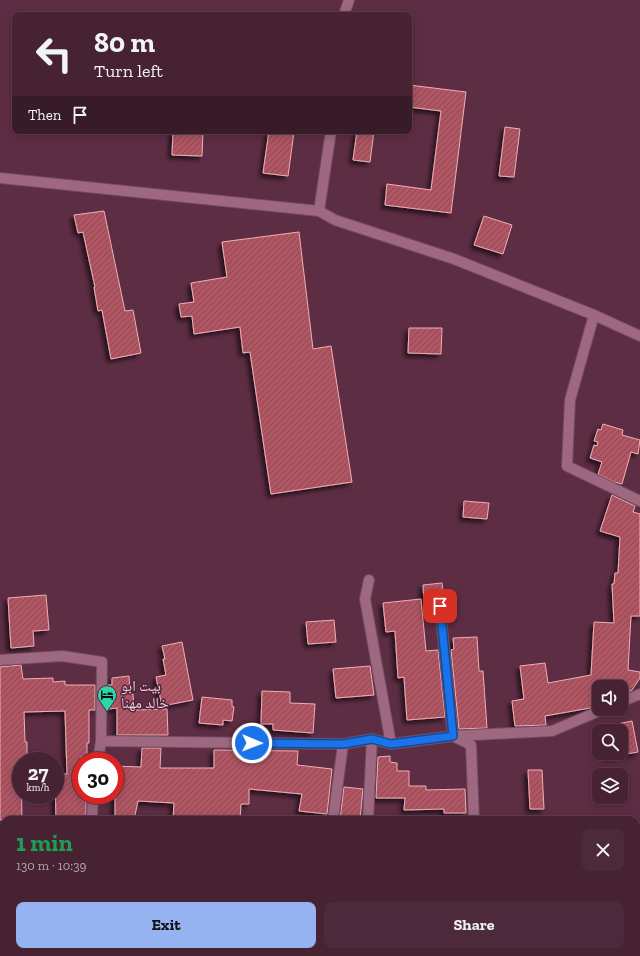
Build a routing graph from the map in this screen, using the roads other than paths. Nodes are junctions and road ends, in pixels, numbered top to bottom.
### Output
1 (349, 0) edge
2 (345, 12) edge
3 (331, 134) edge
4 (0, 178) edge
5 (319, 210) junction
6 (594, 315) junction
7 (640, 336) edge
8 (640, 501) edge
9 (369, 580) dead end
10 (440, 606) dead end
11 (0, 660) edge
12 (640, 694) edge
13 (628, 699) edge
14 (592, 714) edge
15 (453, 736) junction
16 (372, 739) junction
17 (101, 741) junction
18 (343, 744) junction
19 (391, 744) junction
20 (99, 752) edge
21 (93, 804) edge
22 (92, 816) edge
23 (334, 816) edge
24 (368, 816) edge
25 (474, 816) edge

1 - 2 street
3 - 5 street
4 - 5 street
5 - 6 street
6 - 7 street
6 - 8 street
9 - 19 street
10 - 15 street
11 - 17 street
12 - 13 street
14 - 15 street
15 - 19 street
15 - 25 street
16 - 18 street
16 - 19 street
16 - 24 street
17 - 18 street
17 - 20 street
18 - 23 street
21 - 22 street

